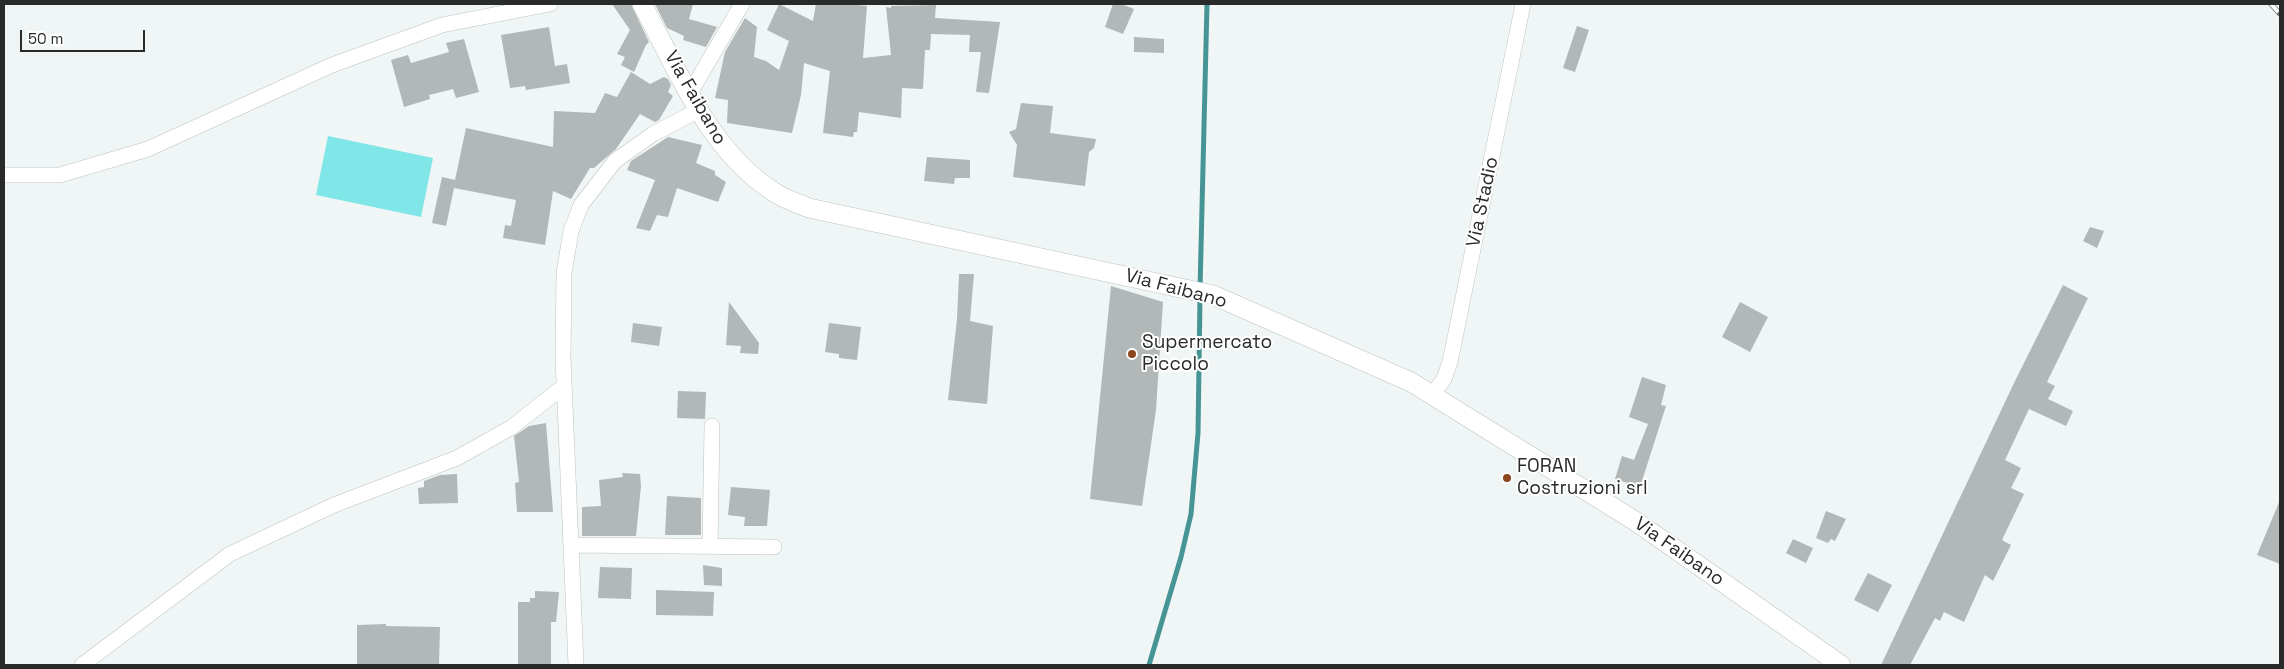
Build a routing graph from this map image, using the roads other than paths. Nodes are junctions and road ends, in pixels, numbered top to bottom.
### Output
1 (550, 4) edge
2 (642, 4) edge
3 (742, 4) edge
4 (1523, 4) edge
5 (690, 93) junction
6 (700, 110) junction
7 (4, 175) edge
8 (564, 386) junction
9 (1432, 395) junction
10 (712, 426) dead end
11 (571, 545) junction
12 (710, 546) junction
13 (774, 547) dead end
14 (82, 665) edge
15 (576, 665) edge
16 (1841, 665) edge

1 - 7 street
2 - 5 street, Via Faibano
3 - 5 street
4 - 9 street, Via Stadio
5 - 6 street, Via Faibano
6 - 8 street
6 - 9 street, Via Faibano
8 - 11 street
8 - 14 street
9 - 16 street, Via Faibano
10 - 12 street
11 - 12 street
11 - 15 street
12 - 13 street

